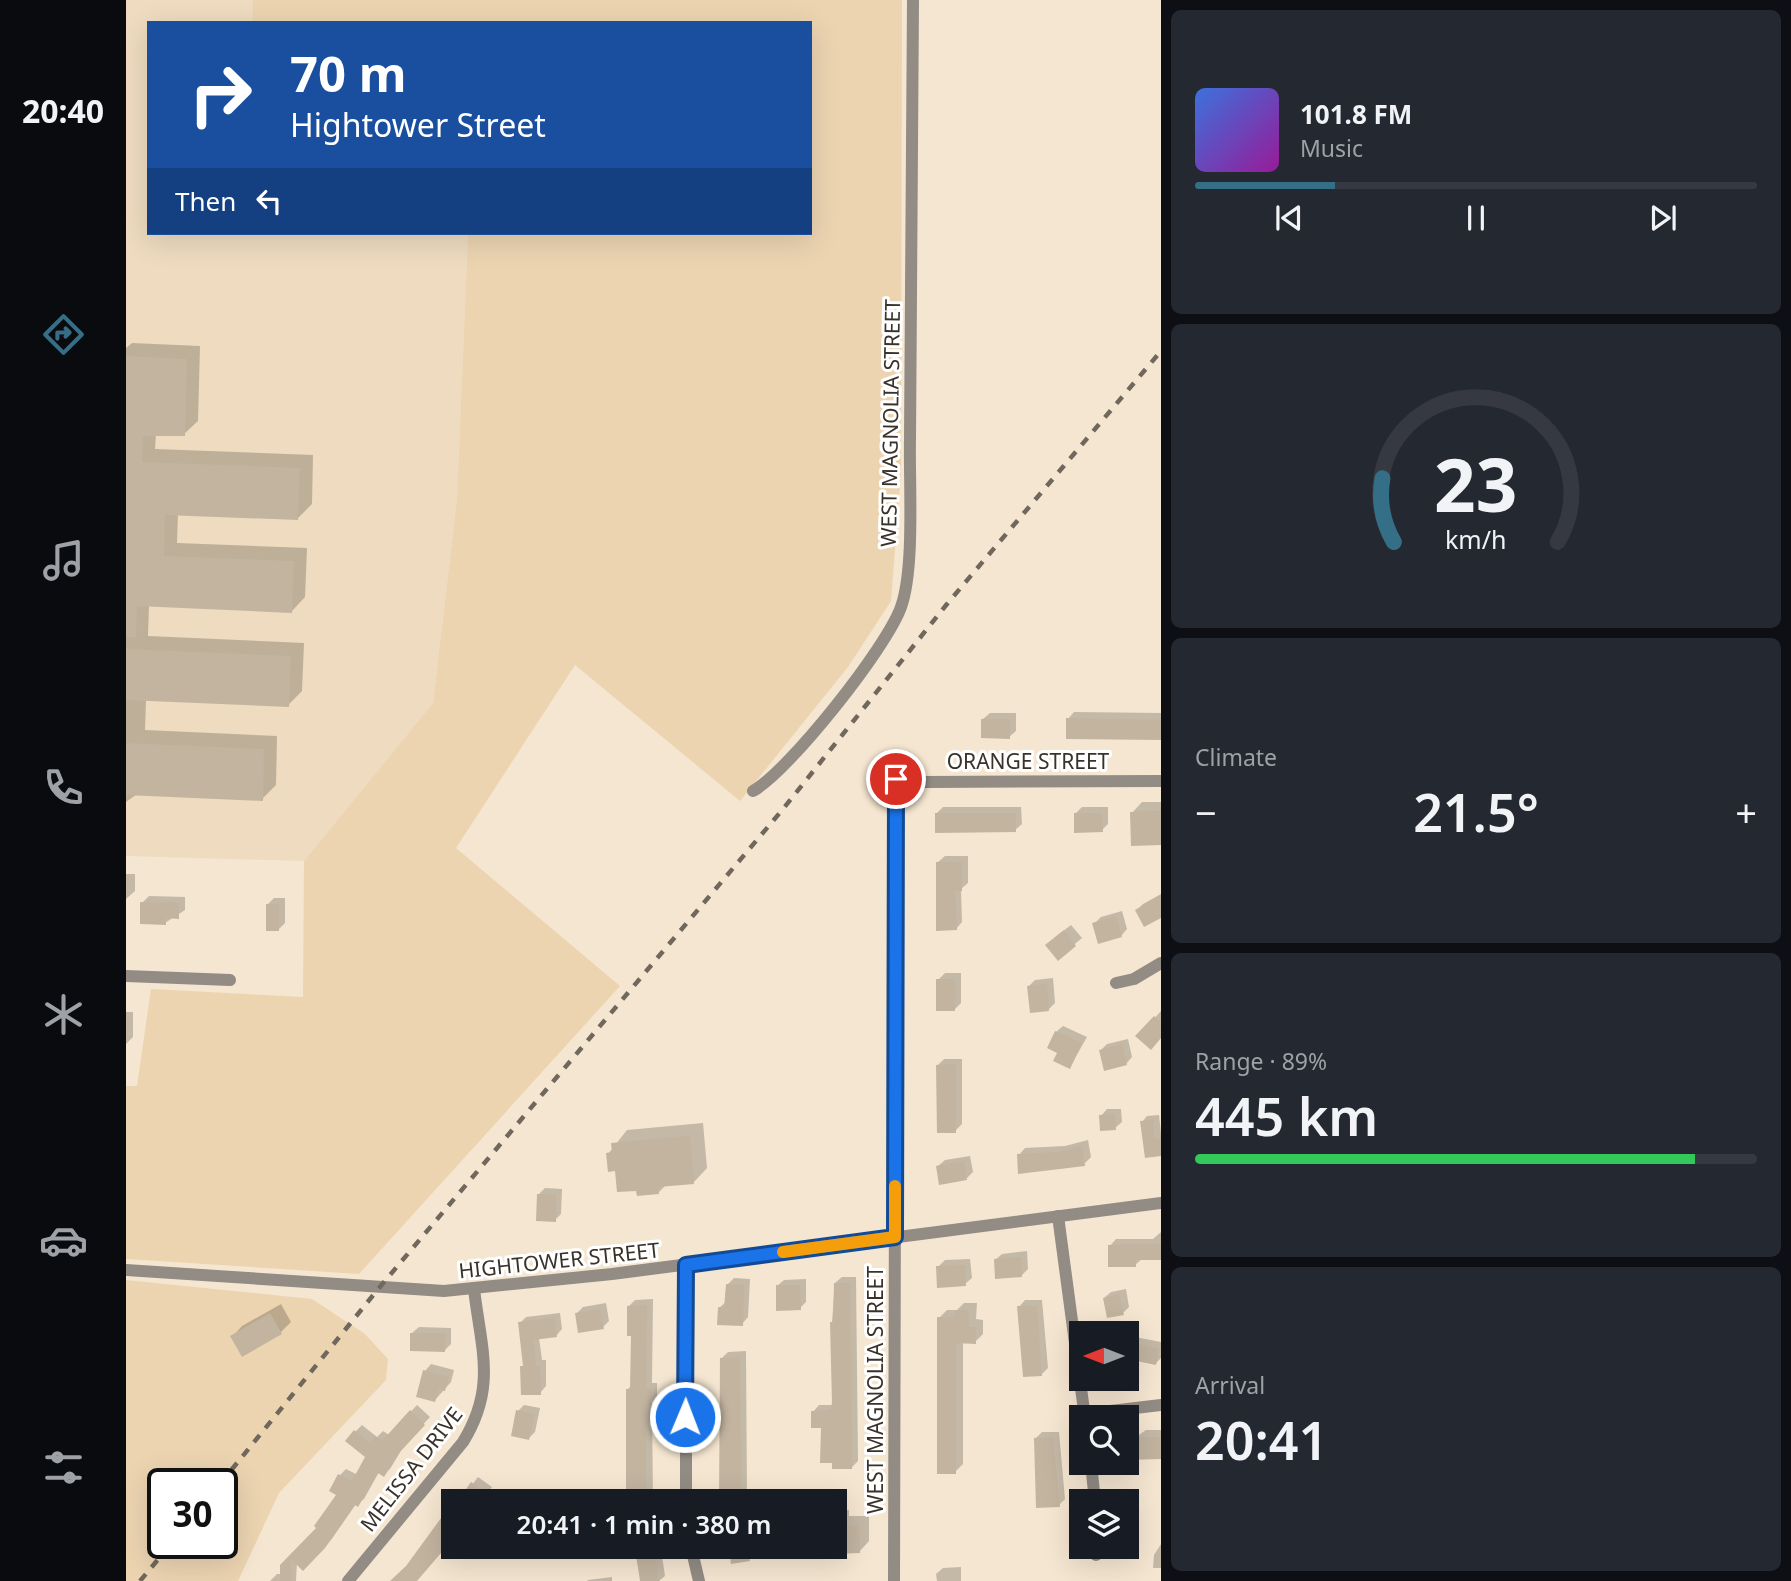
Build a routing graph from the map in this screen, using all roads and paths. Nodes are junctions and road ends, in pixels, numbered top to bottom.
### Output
1 (913, 0) edge
2 (896, 779) joint
3 (1161, 780) edge
4 (753, 791) dead end
5 (1161, 963) edge
6 (126, 976) edge
7 (230, 980) dead end
8 (1116, 983) dead end
9 (1161, 1203) edge
10 (1058, 1216) junction
11 (895, 1237) junction
12 (686, 1265) junction
13 (126, 1270) edge
14 (474, 1289) junction
15 (1084, 1405) edge
16 (1161, 1405) edge
17 (1139, 1408) edge
18 (686, 1489) edge
19 (694, 1559) edge
20 (348, 1581) edge
21 (699, 1581) edge
22 (894, 1581) edge

1 - 4 street, WEST MAGNOLIA STREET
2 - 3 street, ORANGE STREET
2 - 11 street, WEST MAGNOLIA STREET
5 - 8 street
6 - 7 street
9 - 10 street, HIGHTOWER STREET
10 - 11 street, HIGHTOWER STREET
10 - 15 street
11 - 12 street, HIGHTOWER STREET
11 - 22 street, WEST MAGNOLIA STREET
12 - 14 street, HIGHTOWER STREET
12 - 18 street
13 - 14 street, HIGHTOWER STREET
14 - 20 street, MELISSA DRIVE
16 - 17 street
19 - 21 street

